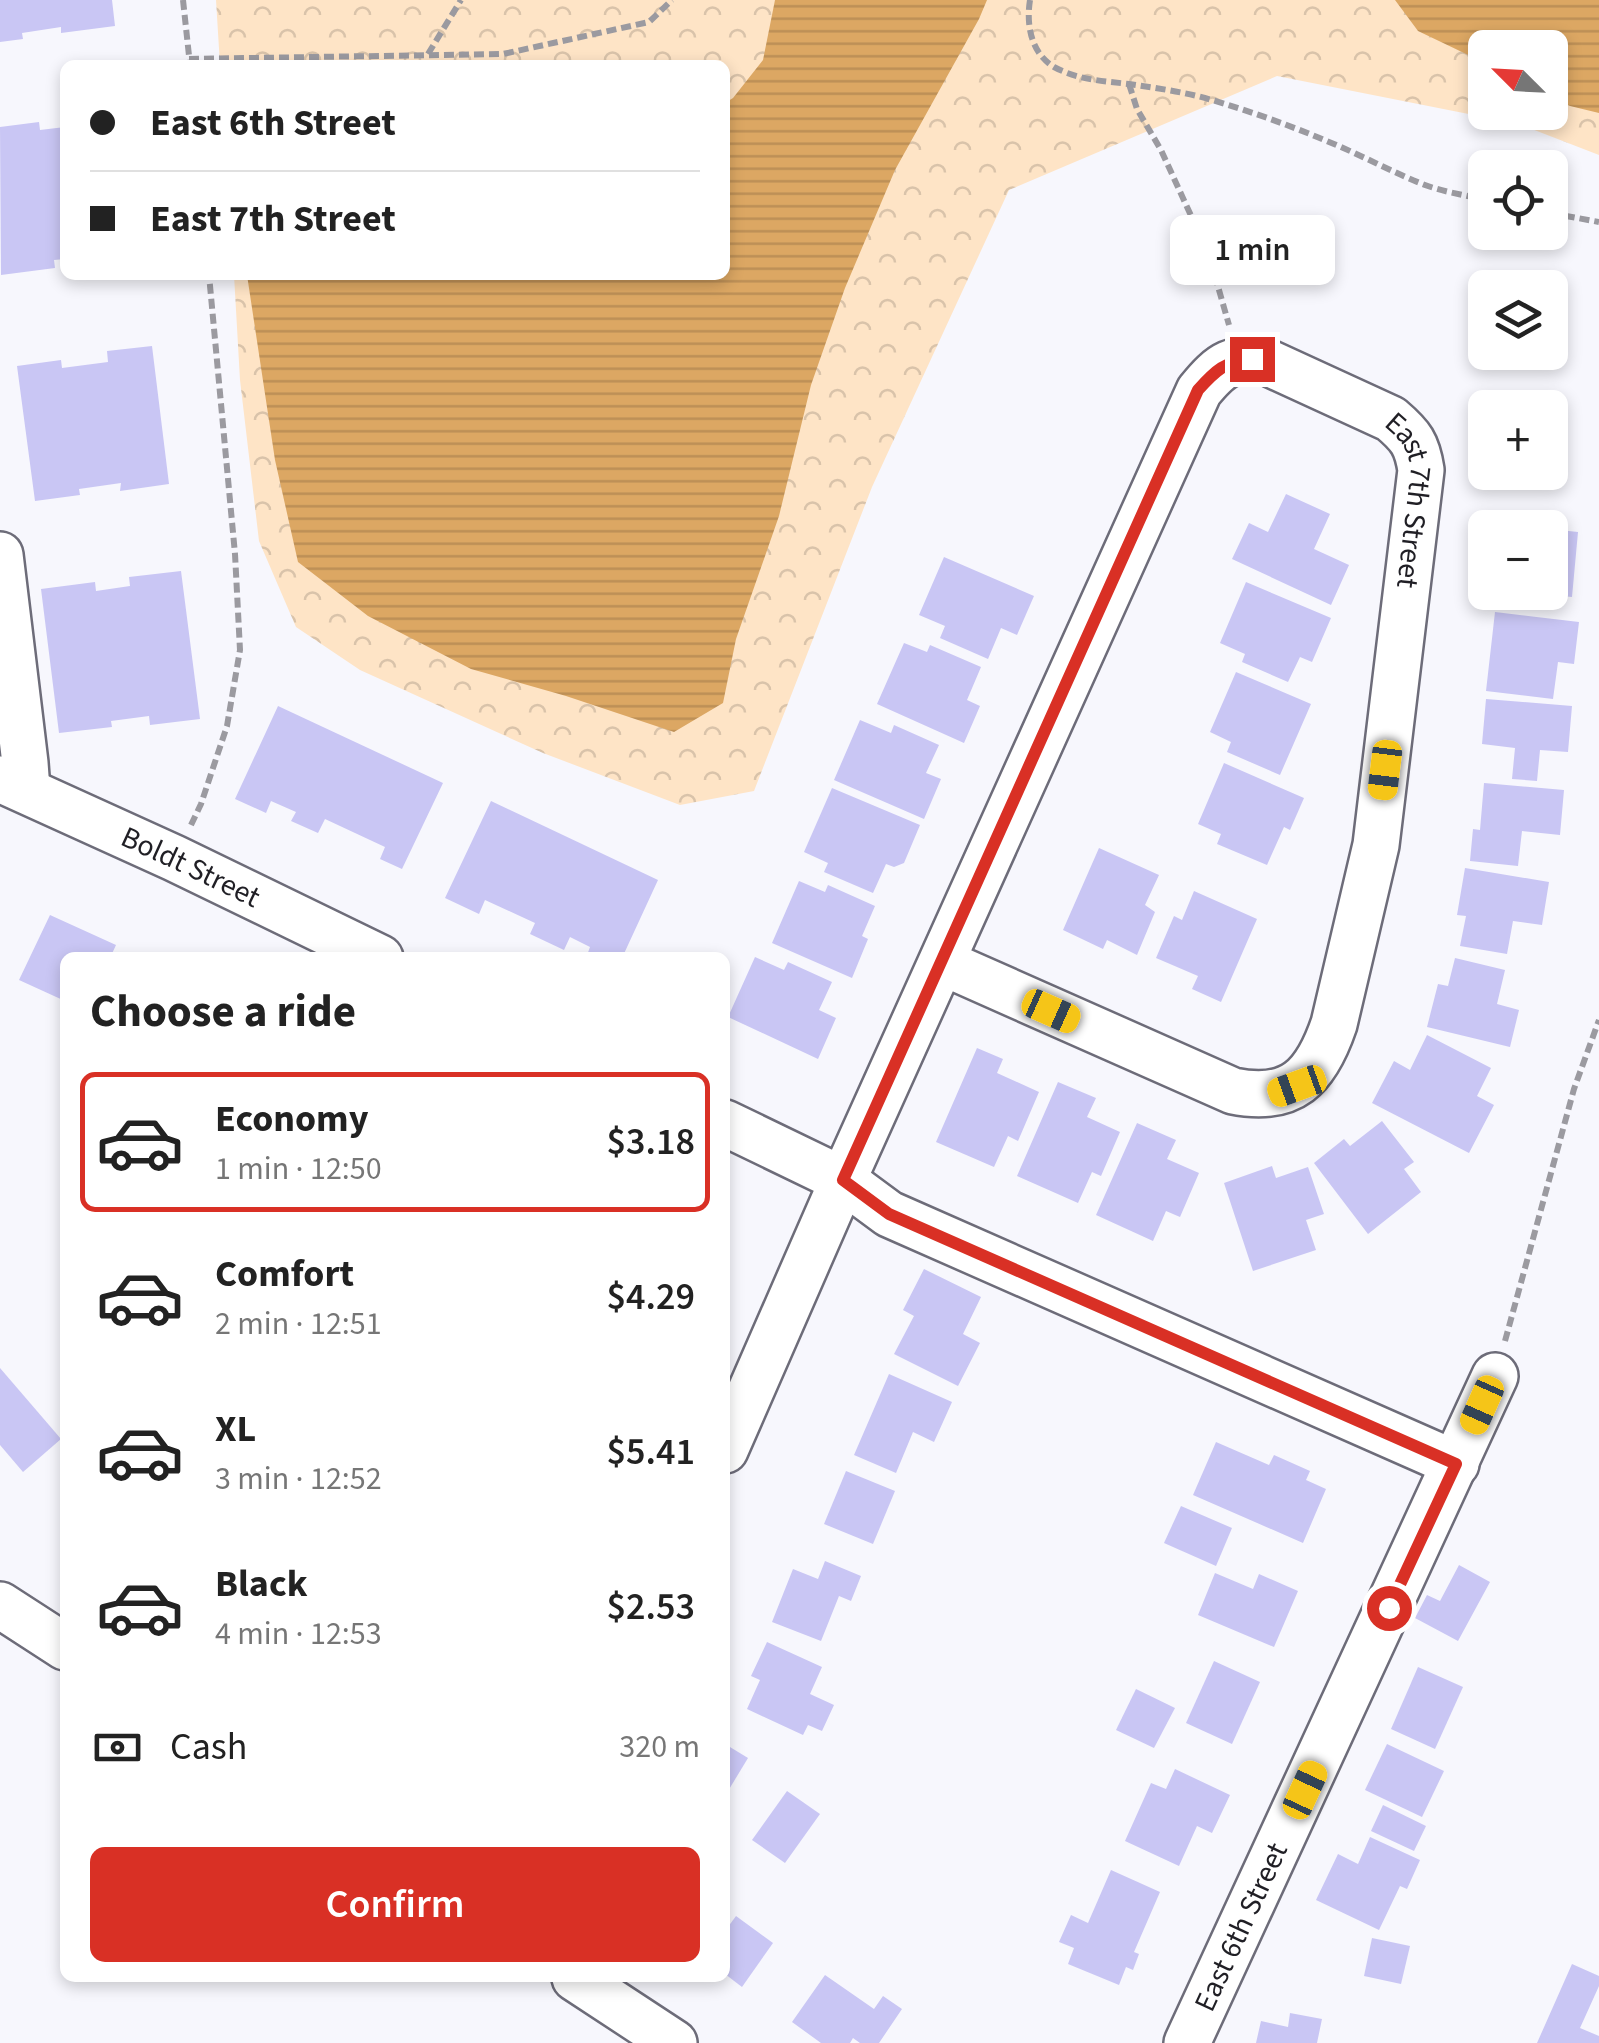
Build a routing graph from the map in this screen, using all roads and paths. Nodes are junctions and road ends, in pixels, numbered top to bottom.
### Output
1 (183, 0) edge
2 (462, 0) edge
3 (672, 0) edge
4 (1030, 0) edge
5 (428, 56) junction
6 (190, 60) edge
7 (269, 60) edge
8 (1130, 84) junction
9 (1468, 196) edge
10 (1568, 216) edge
11 (1599, 222) edge
12 (209, 280) edge
13 (1239, 360) junction
14 (0, 554) edge
15 (13, 785) edge
16 (187, 835) dead end
17 (367, 952) edge
18 (942, 962) junction
19 (1599, 1020) edge
20 (730, 1126) edge
21 (843, 1180) junction
22 (1495, 1376) joint
23 (730, 1439) edge
24 (1456, 1464) junction
25 (0, 1604) edge
26 (60, 1644) edge
27 (580, 1982) edge
28 (674, 2043) edge
29 (1187, 2043) edge

1 - 6 path
2 - 5 path
3 - 5 path
4 - 8 path
5 - 7 path
8 - 9 path
8 - 13 path
10 - 11 path
12 - 16 path
13 - 18 street
13 - 18 street, East 7th Street
14 - 15 street
15 - 17 street, Boldt Street
18 - 21 street
19 - 22 path
20 - 21 street
21 - 23 street
21 - 24 street
22 - 24 street, East 6th Street
24 - 29 street, East 6th Street
25 - 26 street
27 - 28 street

